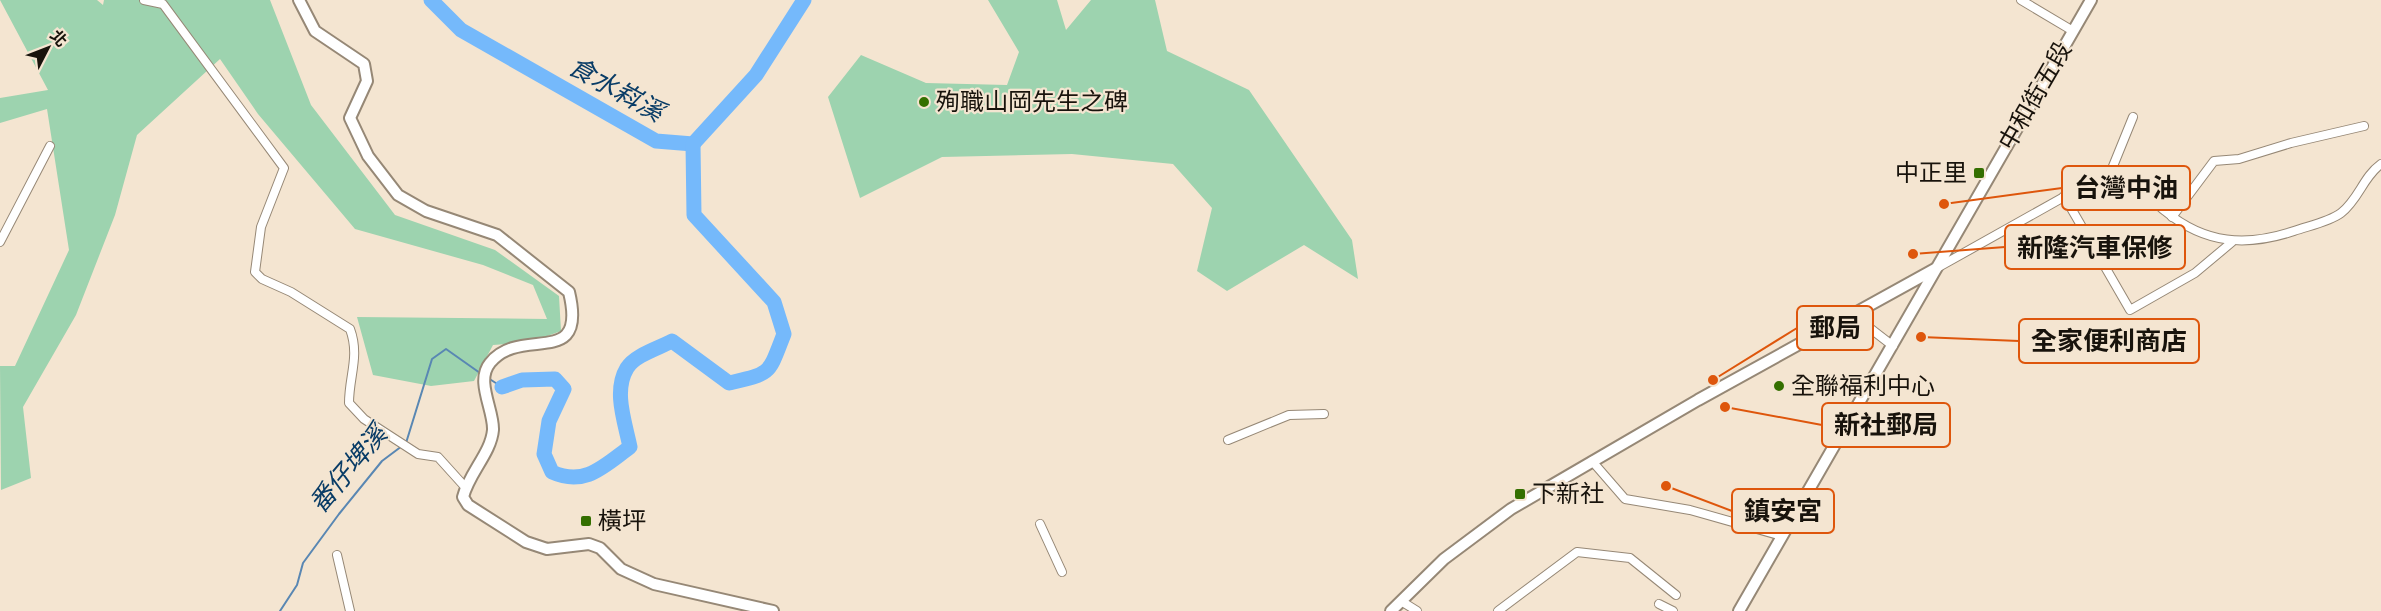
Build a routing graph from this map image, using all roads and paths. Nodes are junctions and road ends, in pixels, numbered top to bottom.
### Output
1 (144, 0) edge
2 (299, 0) edge
3 (2021, 0) edge
4 (2091, 0) edge
5 (2073, 31) junction
6 (2133, 117) dead end
7 (2364, 126) dead end
8 (50, 146) dead end
9 (2381, 164) edge
10 (2109, 176) junction
11 (2064, 196) junction
12 (2172, 216) junction
13 (0, 242) edge
14 (2232, 242) junction
15 (1936, 269) junction
16 (1853, 315) junction
17 (1893, 346) junction
18 (1324, 414) dead end
19 (1228, 440) dead end
20 (1592, 462) junction
21 (466, 488) junction
22 (1040, 524) dead end
23 (1782, 536) junction
24 (337, 555) dead end
25 (1062, 572) dead end
26 (1676, 595) dead end
27 (1401, 601) junction
28 (1659, 604) dead end
29 (350, 611) edge
30 (773, 611) edge
31 (1391, 611) edge
32 (1417, 611) edge
33 (1498, 611) edge
34 (1673, 611) edge
35 (1739, 611) edge

1 - 21 street
2 - 21 street
3 - 5 street
4 - 5 street, 中和街五段
5 - 15 street, 中和街五段
6 - 10 street
7 - 12 street
8 - 13 street
9 - 14 street
10 - 11 street
10 - 12 street
11 - 14 street
11 - 15 street
12 - 14 street
15 - 16 street
15 - 17 street, 中和街五段
16 - 17 street
16 - 20 street
17 - 23 street, 中和街五段
18 - 19 street
20 - 23 street
20 - 27 street
21 - 30 street
22 - 25 street
23 - 35 street, 中和街五段
24 - 29 street
26 - 33 street
27 - 31 street
27 - 32 street
28 - 34 street

